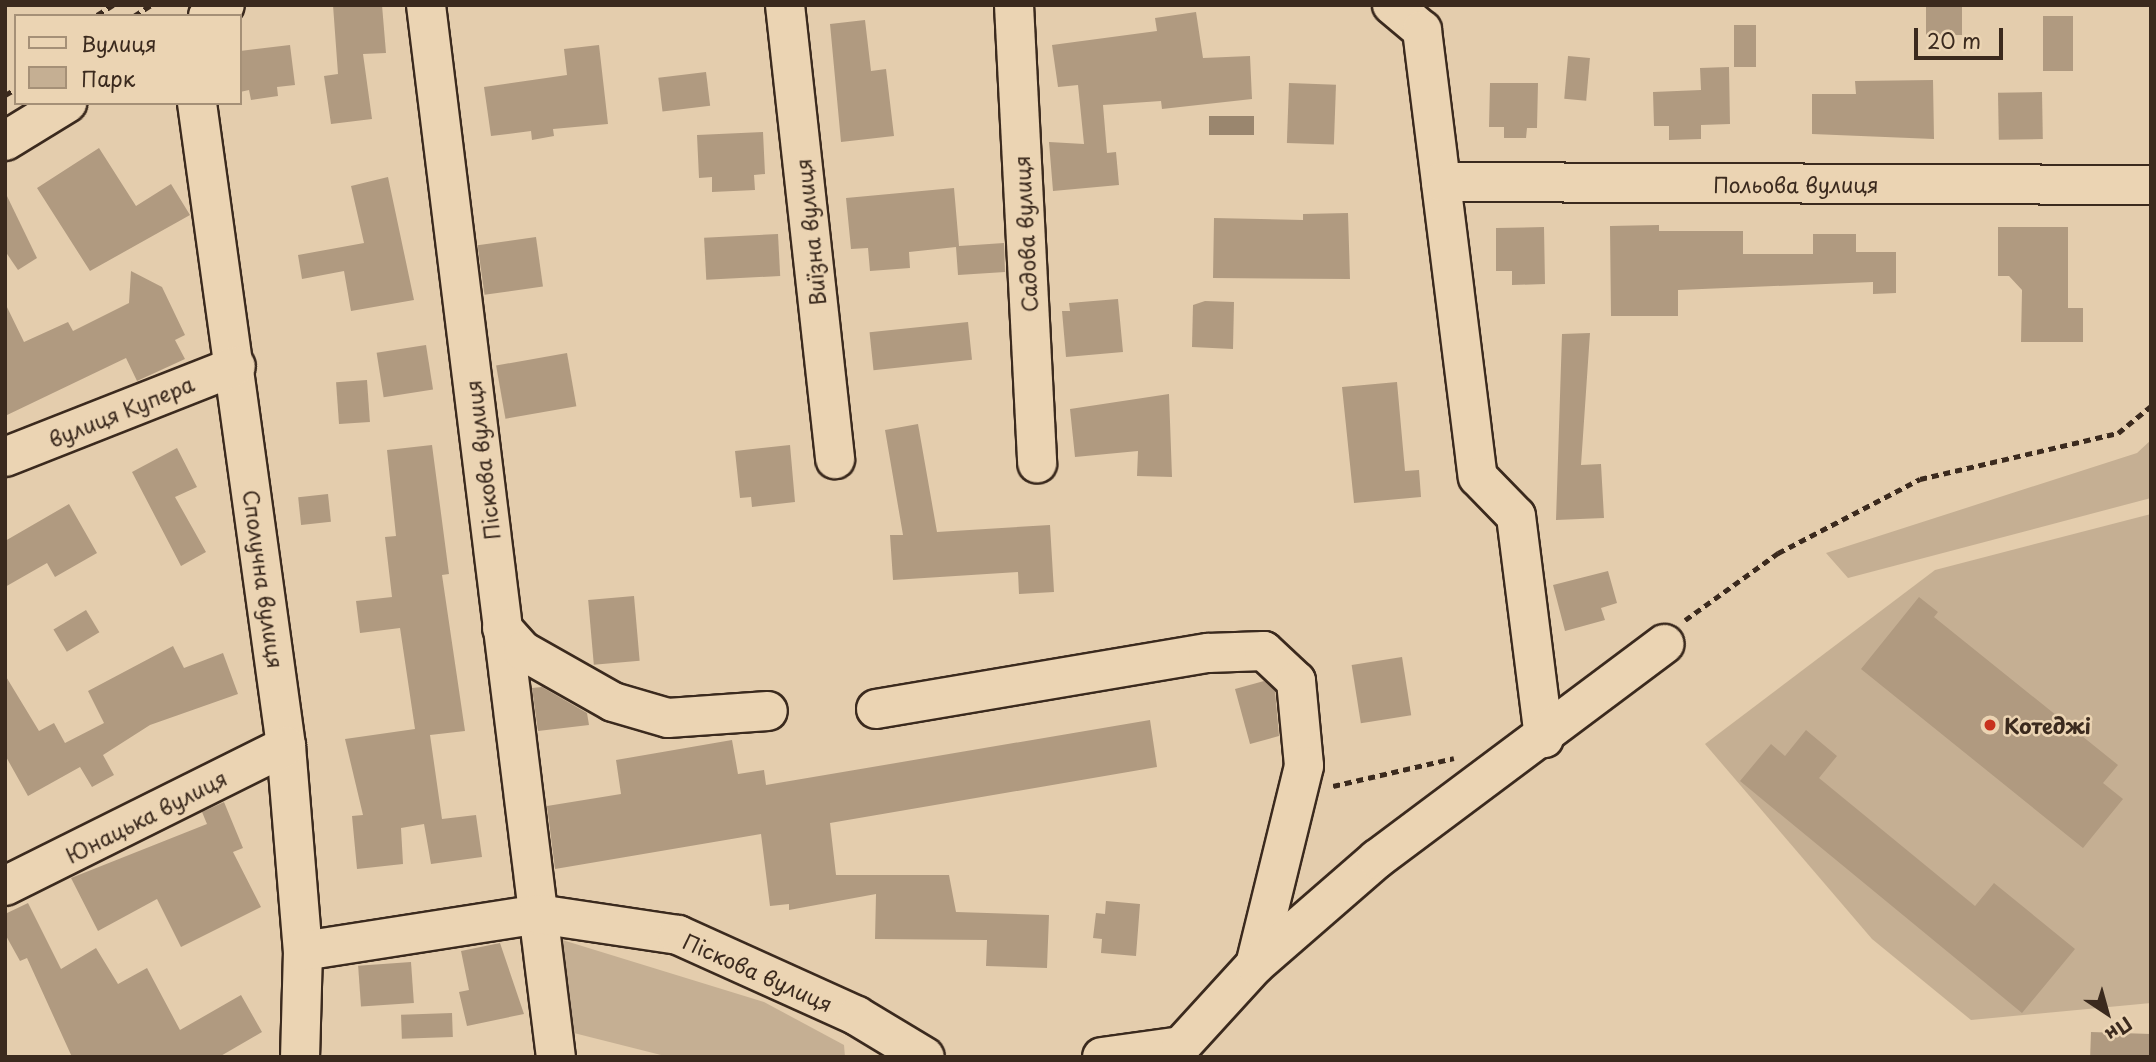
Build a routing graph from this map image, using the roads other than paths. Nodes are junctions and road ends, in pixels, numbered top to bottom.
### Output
1 (426, 5) edge
2 (785, 5) edge
3 (1014, 5) edge
4 (1392, 5) edge
5 (64, 105) edge
6 (197, 105) edge
7 (5, 141) edge
8 (1441, 182) junction
9 (2151, 185) edge
10 (236, 366) junction
11 (5, 457) edge
12 (835, 459) dead end
13 (1037, 463) dead end
14 (502, 628) junction
15 (1664, 644) road end
16 (877, 709) dead end
17 (768, 711) dead end
18 (1544, 738) junction
19 (286, 746) junction
20 (5, 886) edge
21 (538, 914) junction
22 (303, 951) junction
23 (1255, 965) junction
24 (882, 1044) edge
25 (300, 1057) edge
26 (555, 1057) edge
27 (925, 1057) edge
28 (1102, 1057) edge

1 - 14 street, Піскова вулиця
2 - 12 street, Виїзна вулиця
3 - 13 street, Садова вулиця
4 - 8 street
5 - 7 street
6 - 10 street, Сполучна вулиця
8 - 9 street, Польова вулиця
8 - 18 street
10 - 11 street, вулиця Купера
10 - 19 street, Сполучна вулиця
14 - 17 street
14 - 21 street, Піскова вулиця
15 - 18 street
16 - 23 street
18 - 23 street
19 - 20 street, Юнацька вулиця
19 - 22 street, Сполучна вулиця
21 - 22 street
21 - 24 street, Піскова вулиця
21 - 26 street, Піскова вулиця
22 - 25 street, Сполучна вулиця
23 - 28 street
24 - 27 street, Піскова вулиця

